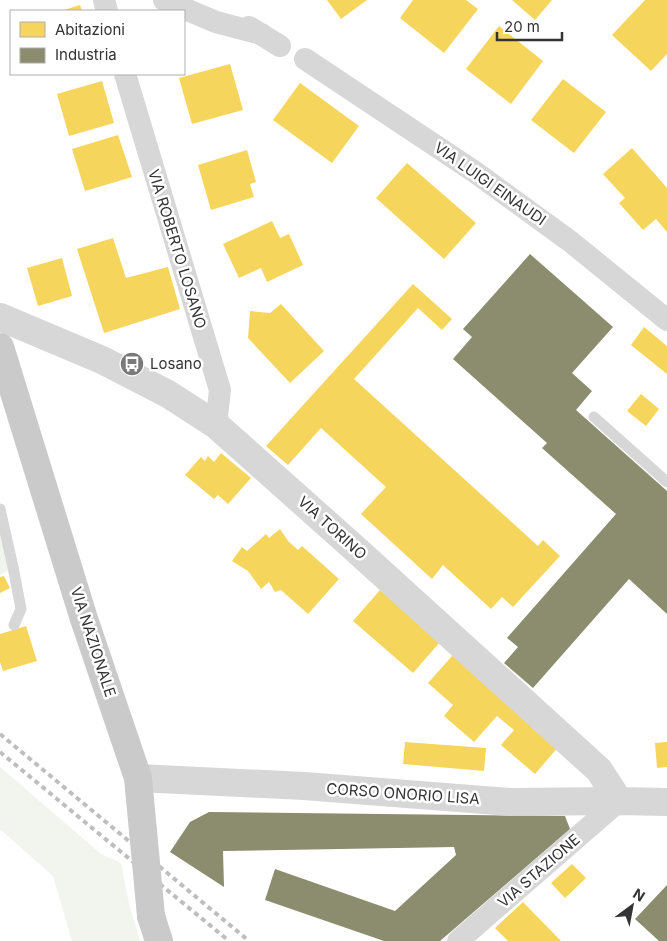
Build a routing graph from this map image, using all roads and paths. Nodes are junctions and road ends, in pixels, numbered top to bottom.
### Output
1 (164, 0) edge
2 (204, 0) edge
3 (261, 34) junction
4 (280, 46) dead end
5 (304, 59) dead end
6 (125, 75) edge
7 (664, 311) edge
8 (0, 317) edge
9 (0, 348) edge
10 (594, 417) dead end
11 (216, 425) junction
12 (667, 482) edge
13 (0, 509) edge
14 (14, 625) dead end
15 (138, 778) junction
16 (619, 801) junction
17 (667, 802) edge
18 (155, 928) edge
19 (458, 941) edge

1 - 3 street
2 - 3 street
3 - 4 street
5 - 7 street, VIA LUIGI EINAUDI
6 - 11 street, VIA ROBERTO LOSANO
8 - 11 street, VIA TORINO
9 - 15 main road, VIA NAZIONALE
10 - 12 lane
11 - 16 street, VIA TORINO
13 - 14 lane
15 - 16 street, CORSO ONORIO LISA
15 - 18 main road, VIA NAZIONALE, bridge
16 - 17 street, CORSO ONORIO LISA
16 - 19 street, VIA STAZIONE

